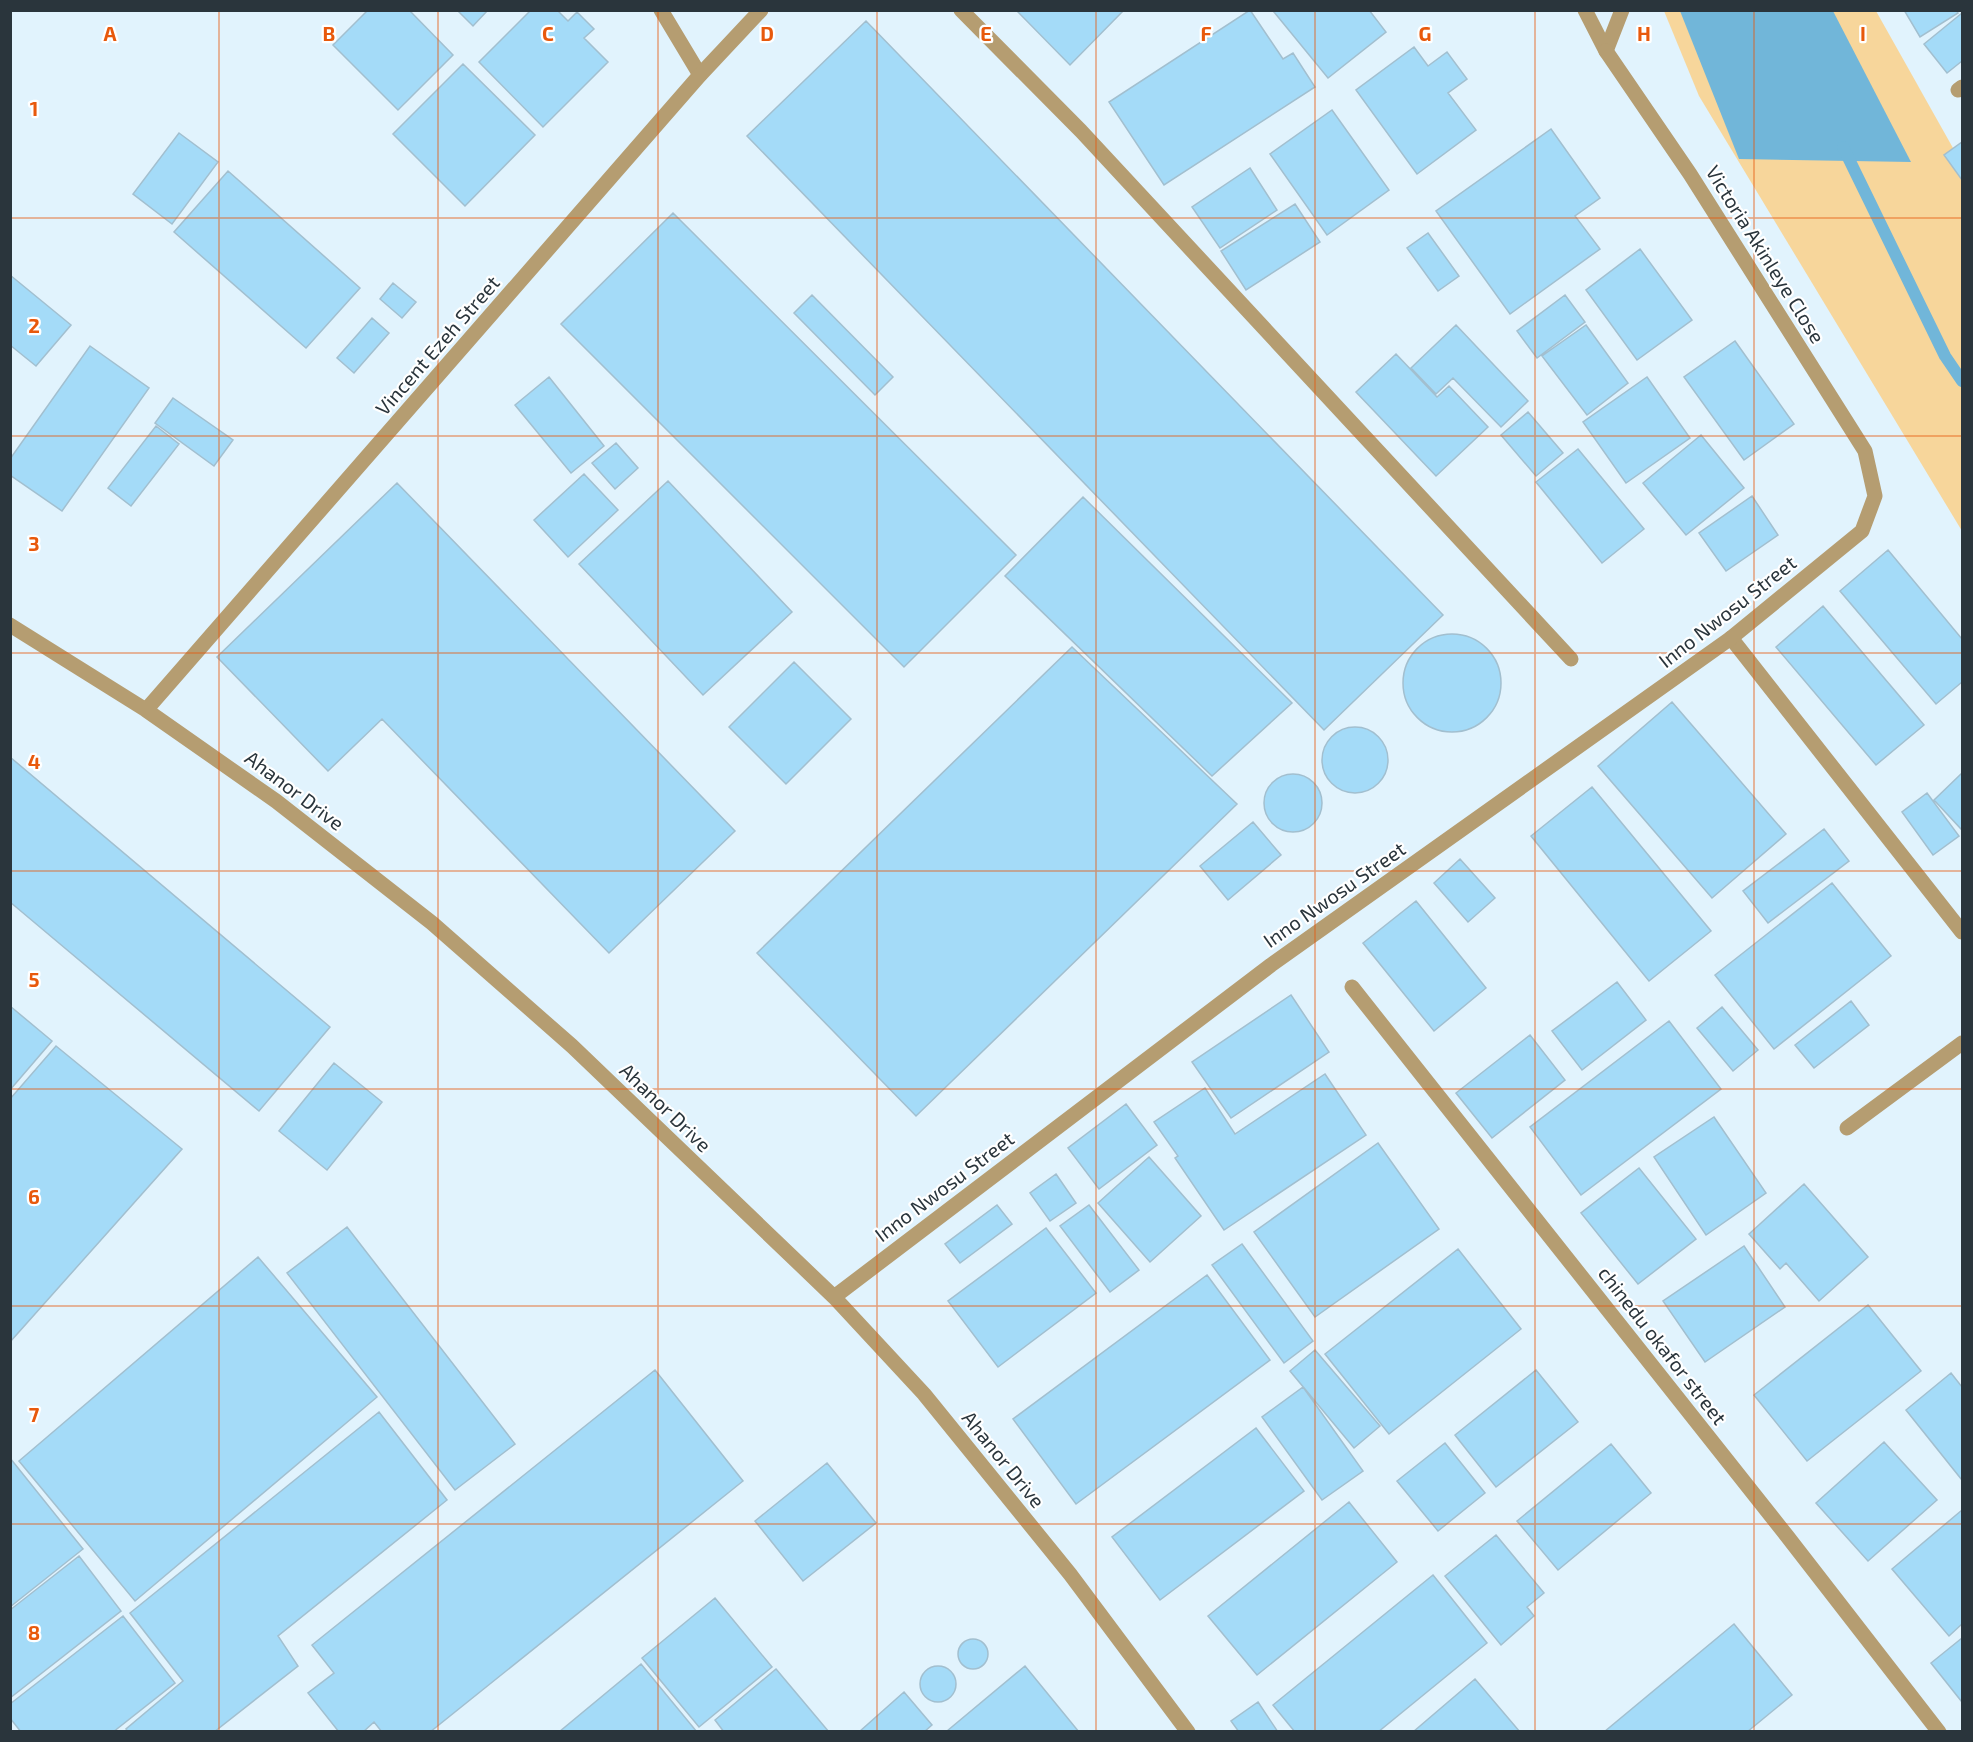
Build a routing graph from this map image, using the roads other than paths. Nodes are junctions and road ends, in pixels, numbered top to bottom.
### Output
1 (661, 10) edge
2 (761, 10) edge
3 (961, 10) edge
4 (1584, 10) edge
5 (1622, 10) edge
6 (1606, 51) junction
7 (700, 75) junction
8 (1862, 531) joint
9 (10, 624) edge
10 (1731, 639) junction
11 (1571, 659) dead end
12 (146, 710) junction
13 (1962, 932) edge
14 (1352, 987) dead end
15 (1962, 1043) edge
16 (1847, 1128) dead end
17 (834, 1297) junction
18 (1188, 1731) edge
19 (1939, 1731) edge

1 - 7 street
2 - 7 street, Vincent Ezeh Street
3 - 11 street
4 - 6 street, Victoria Akinleye Close
5 - 6 street
6 - 8 street, Victoria Akinleye Close
7 - 12 street, Vincent Ezeh Street
8 - 10 street, Inno Nwosu Street
9 - 12 street, Ahanor Drive
10 - 13 street
10 - 17 street, Inno Nwosu Street
12 - 17 street, Ahanor Drive
14 - 19 street, chinedu okafor street
15 - 16 street
17 - 18 street, Ahanor Drive

